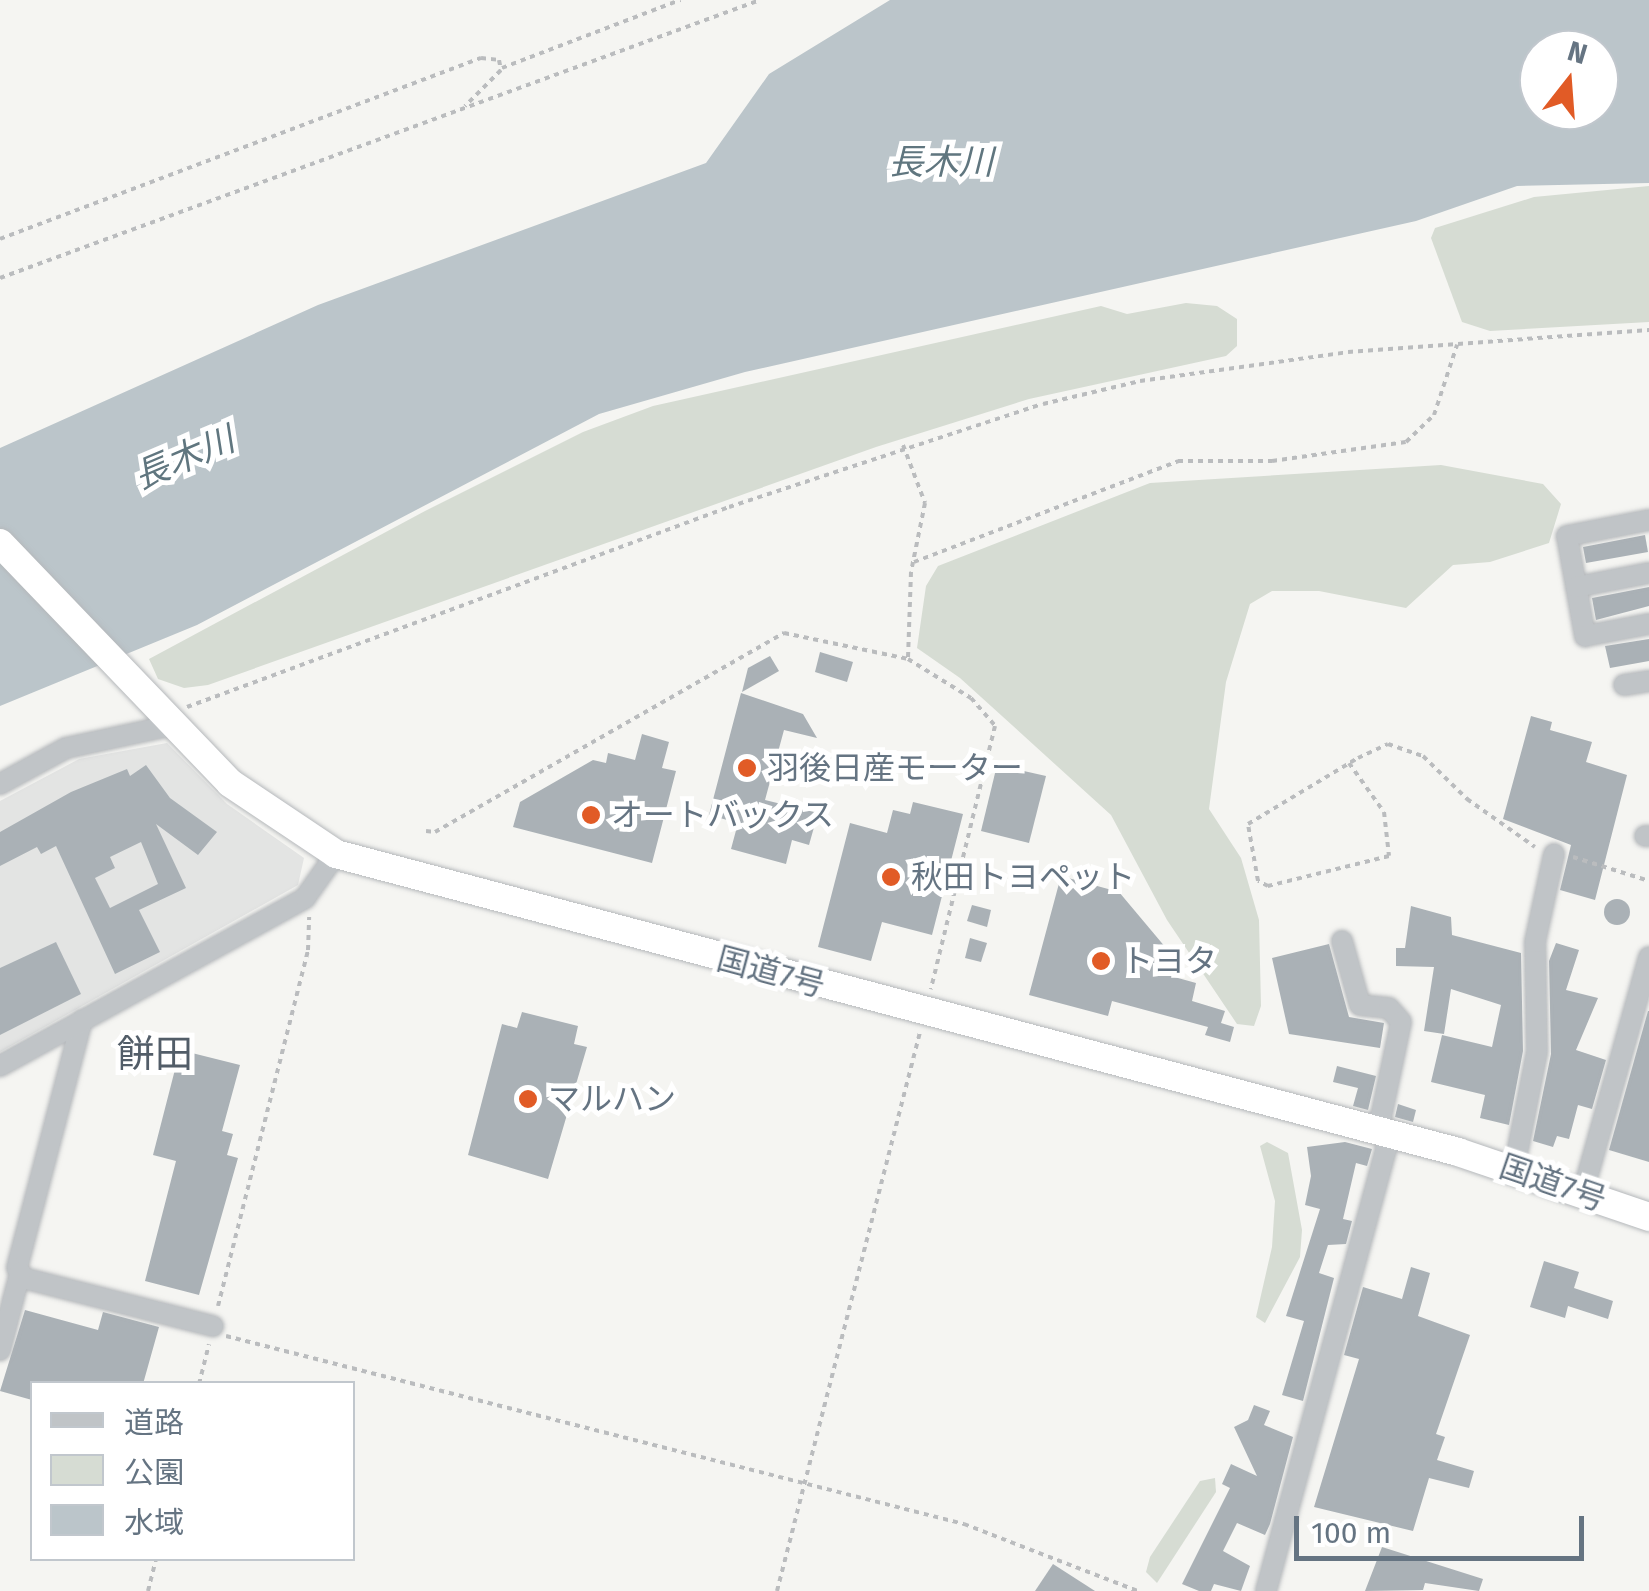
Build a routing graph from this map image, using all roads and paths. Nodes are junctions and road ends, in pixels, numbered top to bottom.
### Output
1 (680, 0) edge
2 (760, 0) edge
3 (502, 68) junction
4 (462, 108) junction
5 (0, 240) edge
6 (0, 278) edge
7 (1649, 330) edge
8 (1457, 346) junction
9 (903, 445) junction
10 (1649, 520) edge
11 (0, 542) edge
12 (913, 563) junction
13 (1649, 573) edge
14 (1576, 586) junction
15 (1649, 624) edge
16 (908, 658) junction
17 (1648, 685) edge
18 (1624, 686) dead end
19 (162, 717) junction
20 (1350, 764) junction
21 (0, 784) edge
22 (426, 831) dead end
23 (336, 854) junction
24 (1554, 854) junction
25 (1649, 881) edge
26 (305, 898) junction
27 (1342, 940) dead end
28 (1649, 957) edge
29 (924, 1013) junction
30 (82, 1020) junction
31 (0, 1066) edge
32 (1384, 1132) junction
33 (1514, 1169) junction
34 (1583, 1192) junction
35 (1649, 1216) edge
36 (20, 1273) junction
37 (214, 1326) joint
38 (0, 1350) edge
39 (200, 1381) edge
40 (804, 1481) junction
41 (155, 1561) edge
42 (148, 1591) edge
43 (777, 1591) edge
44 (1138, 1591) edge
45 (1266, 1591) edge

1 - 3 path
2 - 4 path
3 - 4 path
3 - 5 path
4 - 6 path
7 - 8 path
8 - 9 path
8 - 12 path
9 - 12 path
9 - 19 path
10 - 14 street
11 - 19 highway, 国道7号
12 - 16 path
13 - 14 street
14 - 15 street
16 - 22 path
16 - 29 path
17 - 18 street
19 - 21 street
19 - 23 highway, 国道7号
20 - 20 path
20 - 24 path
23 - 26 street
23 - 29 highway, 国道7号
24 - 25 path
24 - 33 street
26 - 30 street
26 - 37 path
27 - 32 street
28 - 34 street
29 - 32 highway, 国道7号
29 - 40 path
30 - 31 street
30 - 36 street
32 - 33 highway, 国道7号
32 - 45 street
33 - 34 highway, 国道7号
34 - 35 highway, 国道7号
36 - 37 street
36 - 38 street
39 - 40 path
40 - 43 path
40 - 44 path
41 - 42 path

